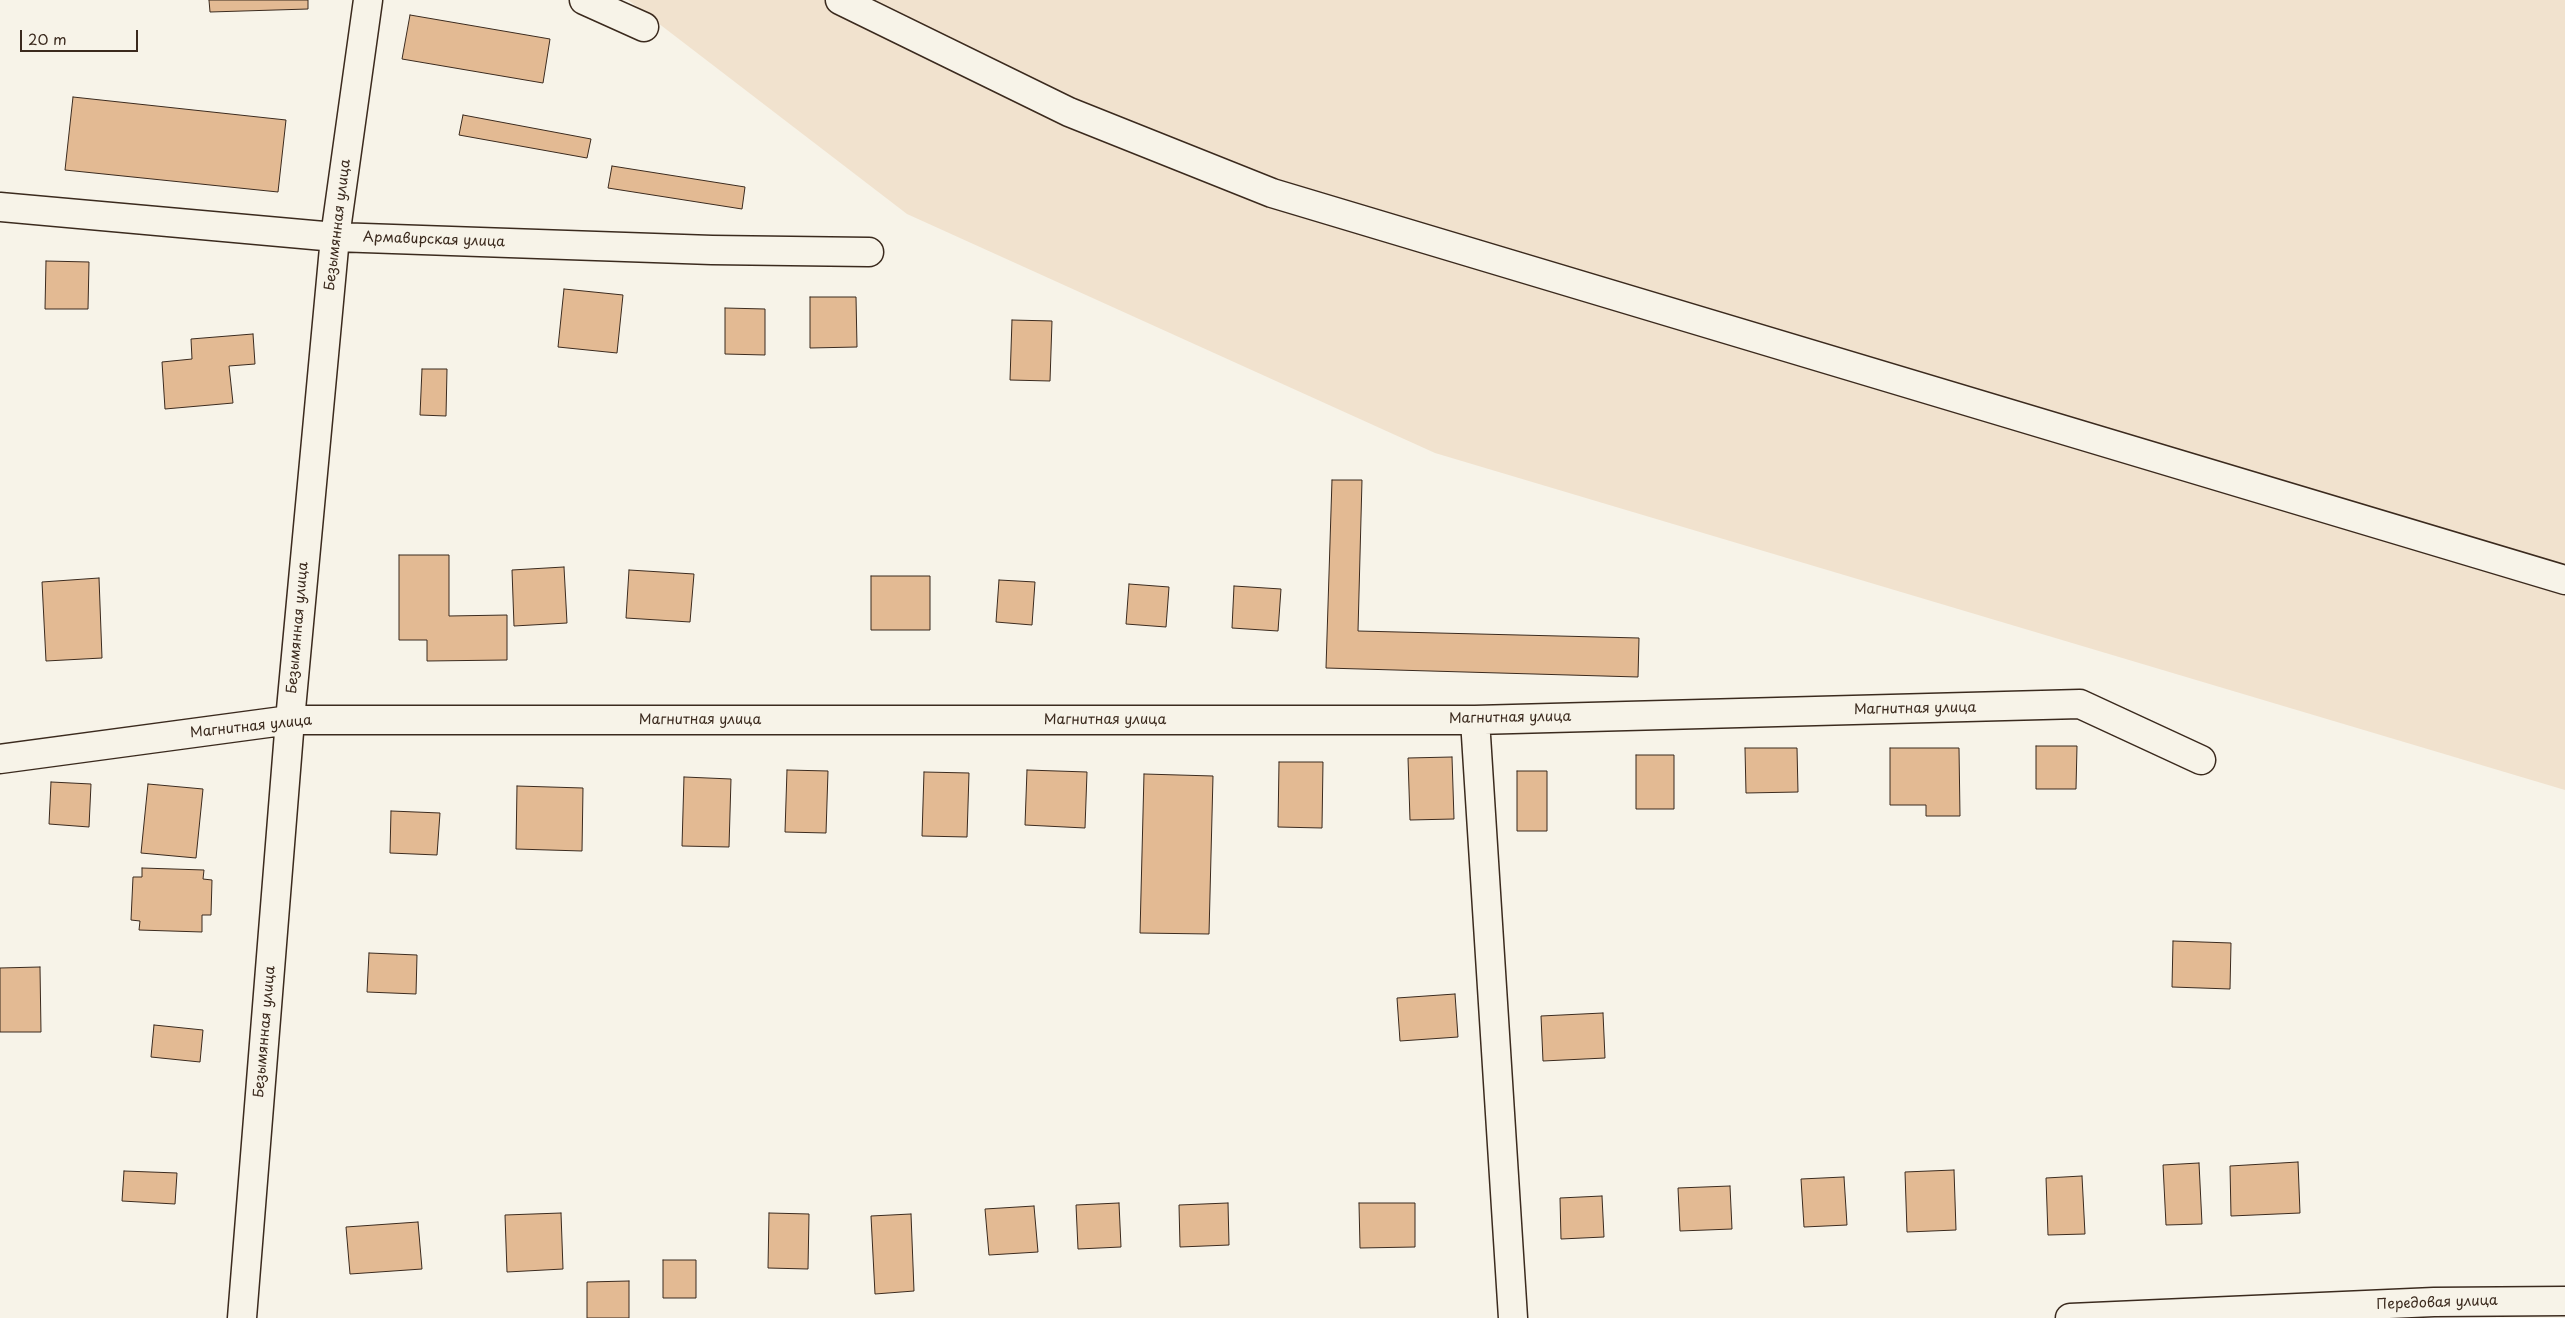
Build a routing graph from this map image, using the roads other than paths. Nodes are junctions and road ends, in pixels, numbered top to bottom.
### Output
1 (368, 0) edge
2 (584, 0) edge
3 (840, 0) edge
4 (644, 27) dead end
5 (0, 207) edge
6 (335, 237) junction
7 (869, 252) dead end
8 (2565, 580) edge
9 (290, 720) junction
10 (1475, 720) junction
11 (0, 759) edge
12 (2201, 760) dead end
13 (2565, 1301) edge
14 (2434, 1310) edge
15 (242, 1318) edge
16 (1514, 1318) edge
17 (2070, 1318) edge

1 - 6 street, Безымянная улица
2 - 4 street
3 - 8 street
5 - 6 street, Армавирская улица
6 - 7 street, Армавирская улица
6 - 9 street, Безымянная улица
9 - 10 street, Магнитная улица
9 - 11 street, Магнитная улица
9 - 15 street, Безымянная улица
10 - 12 street, Магнитная улица
10 - 16 street
13 - 14 street, Передовая улица
14 - 17 street, Передовая улица

